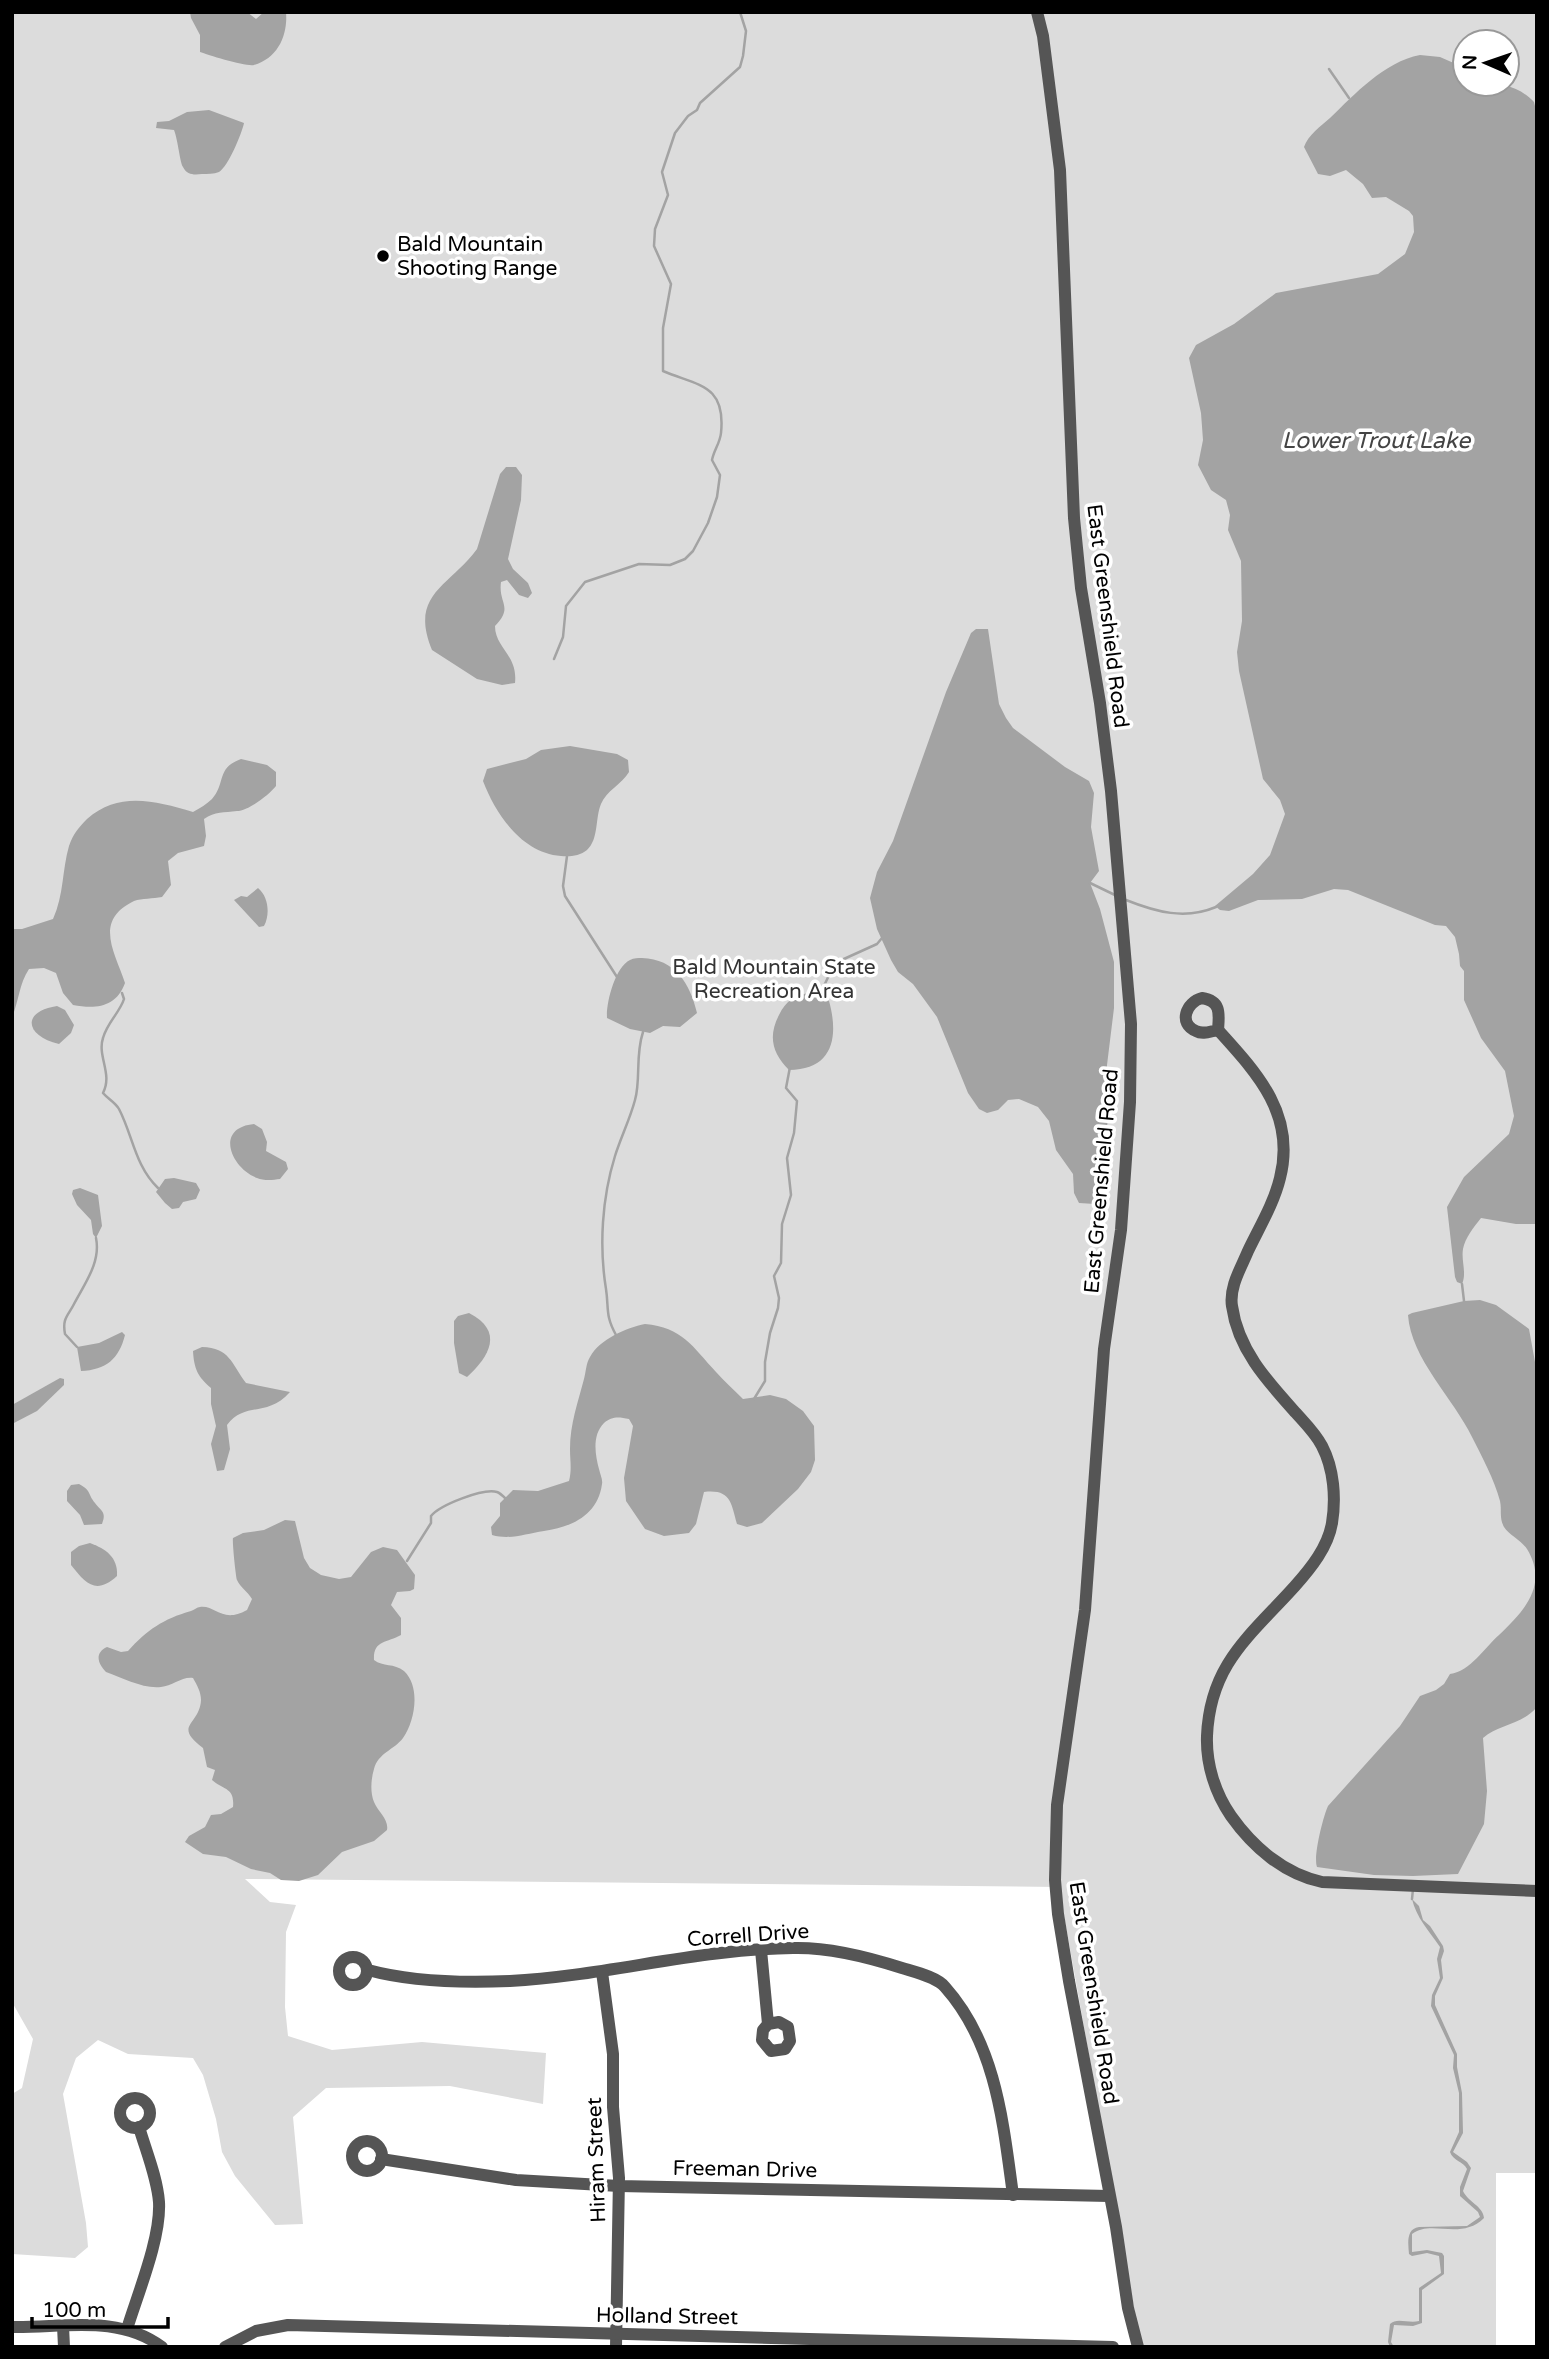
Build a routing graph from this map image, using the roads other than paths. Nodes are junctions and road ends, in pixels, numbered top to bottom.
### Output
1 (1037, 12) edge
2 (1218, 1030) dead end
3 (1537, 1891) edge
4 (761, 1950) junction
5 (368, 1970) dead end
6 (602, 1972) junction
7 (768, 2024) dead end
8 (139, 2127) dead end
9 (381, 2159) dead end
10 (619, 2186) junction
11 (1013, 2194) junction
12 (1109, 2196) junction
13 (63, 2326) junction
14 (12, 2327) edge
15 (127, 2329) junction
16 (616, 2341) edge
17 (1138, 2346) edge
18 (64, 2347) edge
19 (162, 2347) edge
20 (225, 2347) edge
21 (1114, 2347) edge

1 - 12 street, East Greenshield Road
2 - 3 street
4 - 6 street, Correll Drive
4 - 7 street
4 - 11 street, Correll Drive
5 - 6 street, Correll Drive
6 - 10 street, Hiram Street
8 - 15 street
9 - 10 street, Freeman Drive
10 - 11 street, Freeman Drive
10 - 16 street, Hiram Street
11 - 12 street, Freeman Drive
12 - 17 street, East Greenshield Road
13 - 14 street
13 - 15 street
13 - 18 street
15 - 19 street
16 - 20 street, Holland Street
16 - 21 street, Holland Street
17 - 21 street, Holland Street

